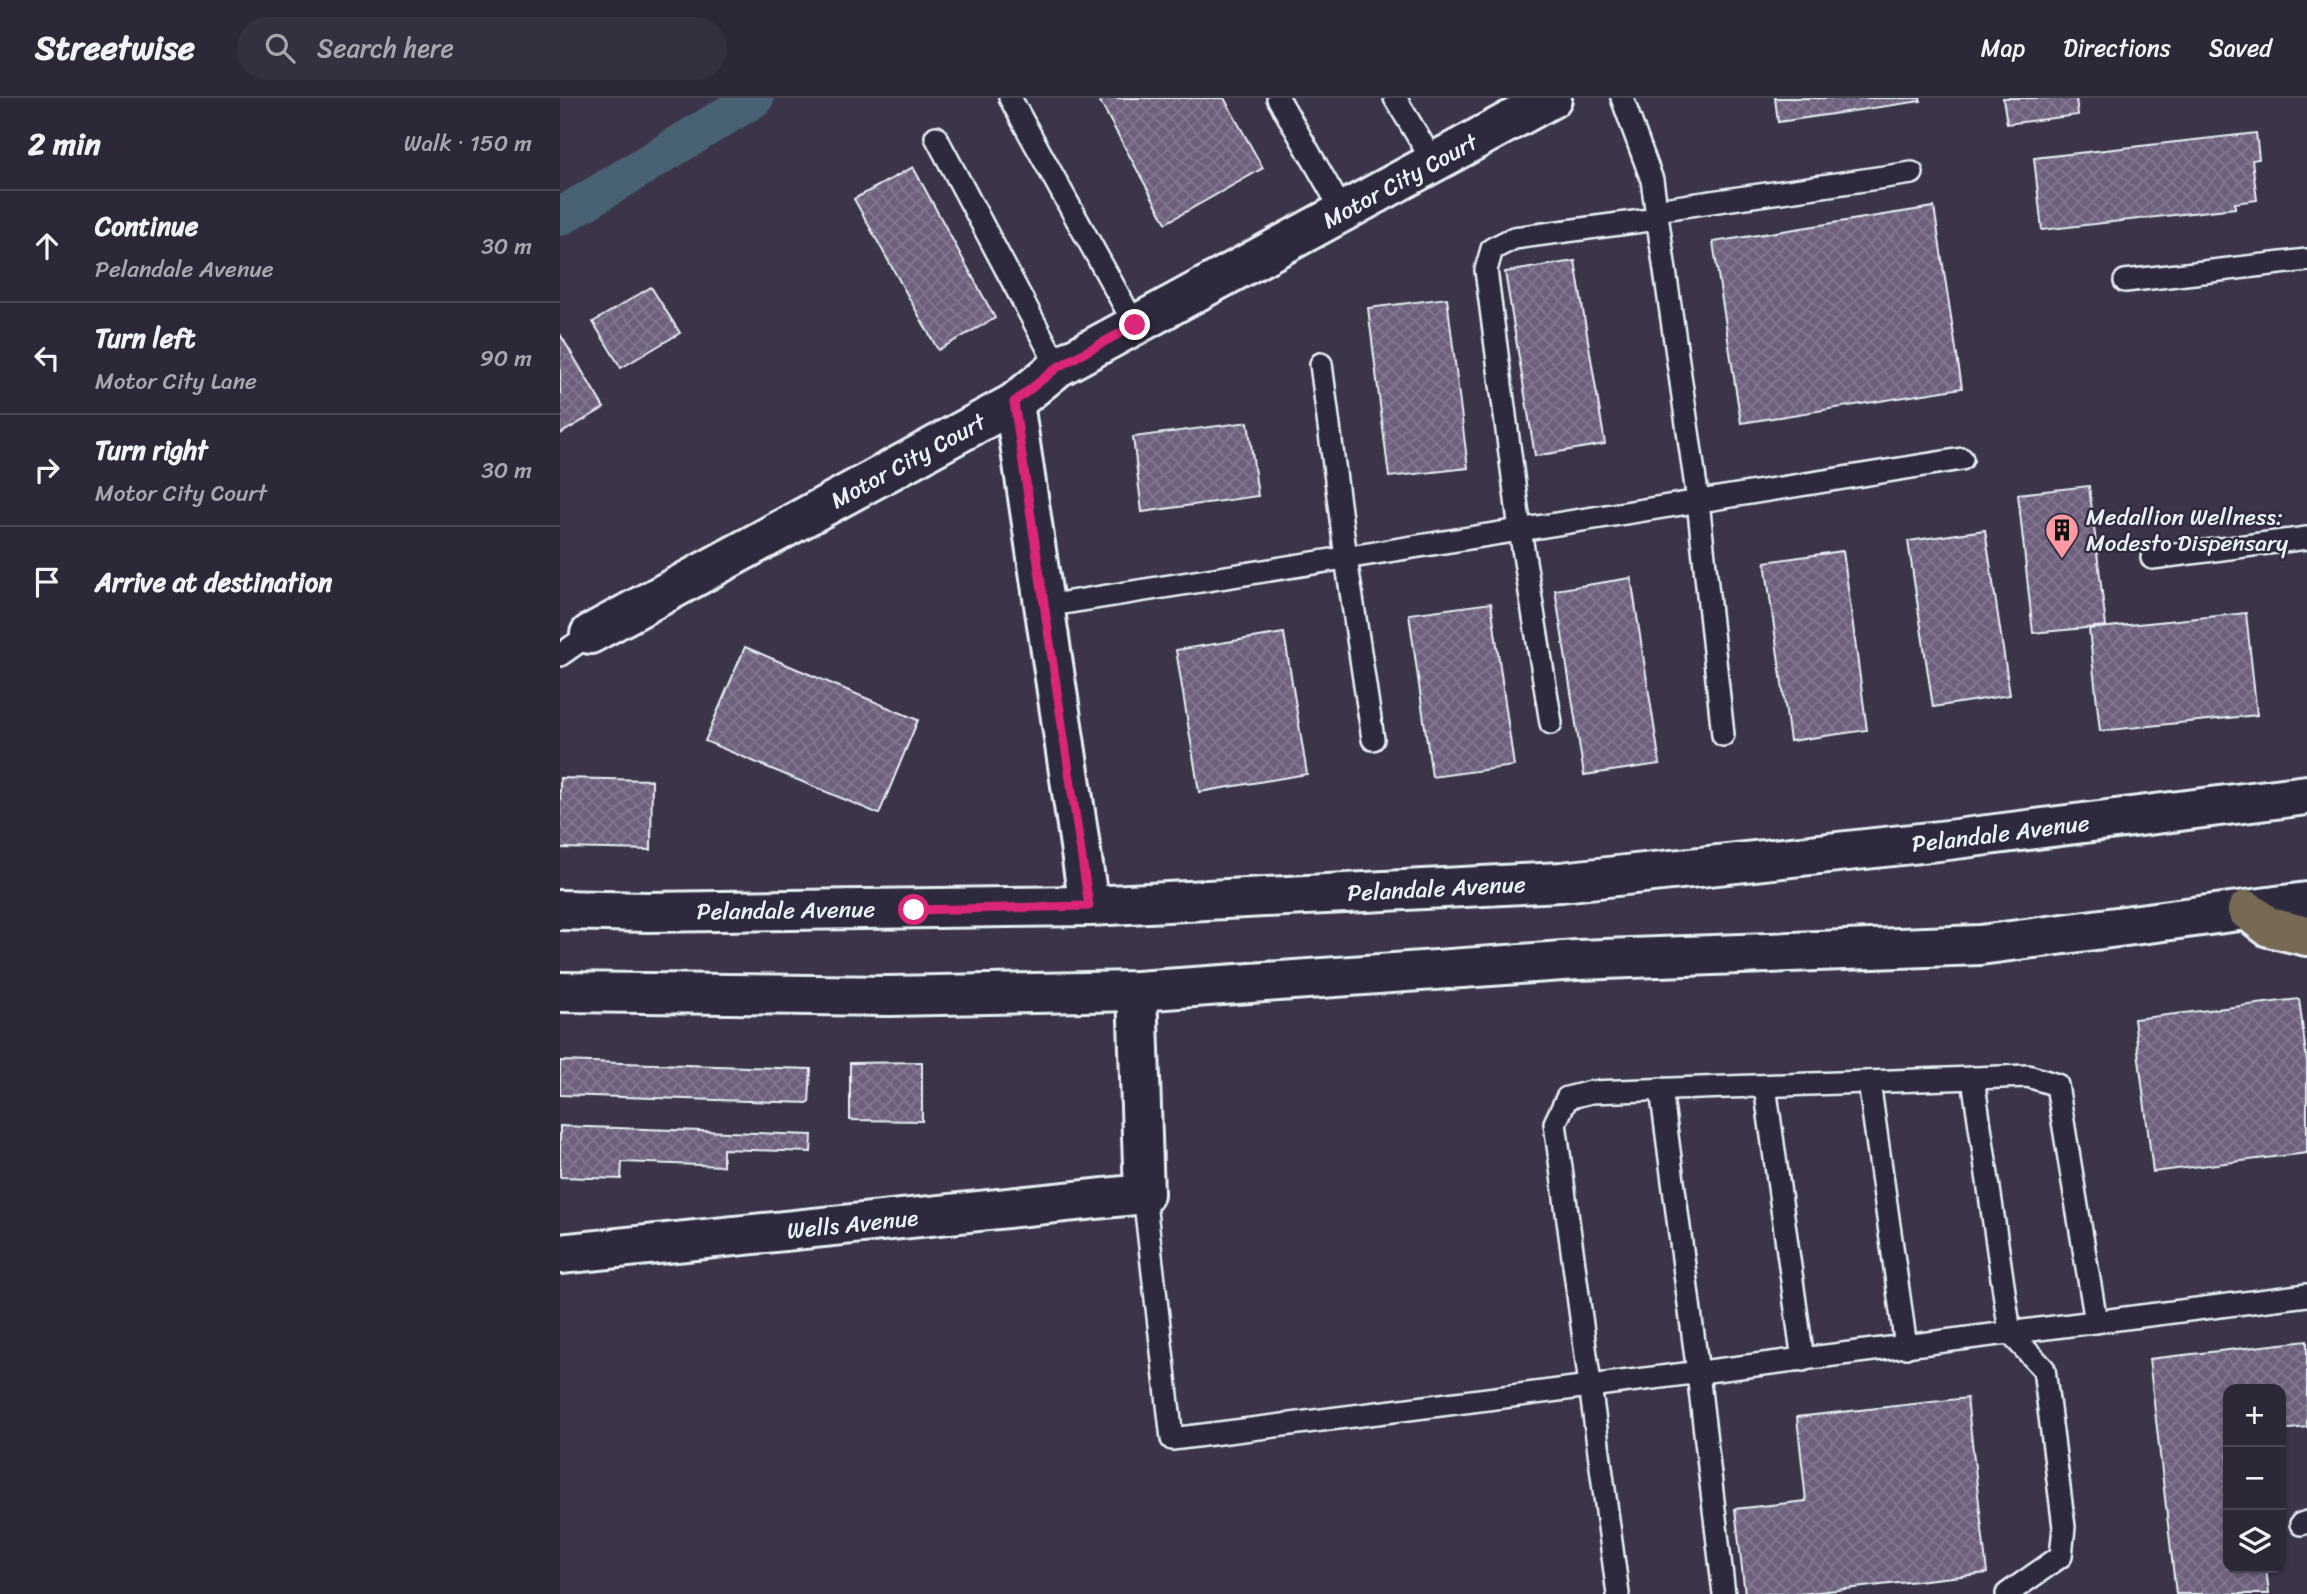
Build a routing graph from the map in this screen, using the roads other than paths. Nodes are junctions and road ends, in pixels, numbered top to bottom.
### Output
1 (1010, 98) edge
2 (1278, 98) edge
3 (1395, 98) edge
4 (1552, 98) edge
5 (1622, 98) edge
6 (936, 138) dead end
7 (1434, 163) junction
8 (1912, 173) dead end
9 (1343, 212) junction
10 (1657, 214) junction
11 (2307, 260) edge
12 (2125, 281) dead end
13 (1135, 325) junction
14 (1321, 364) dead end
15 (1058, 367) junction
16 (1014, 402) junction
17 (1962, 459) dead end
18 (1698, 501) junction
19 (1520, 530) junction
20 (2307, 538) edge
21 (1346, 558) junction
22 (2152, 558) dead end
23 (1045, 606) junction
24 (575, 645) edge
25 (1551, 723) dead end
26 (1723, 735) dead end
27 (1373, 739) dead end
28 (2307, 795) edge
29 (2307, 902) edge
30 (1089, 906) junction
31 (560, 909) edge
32 (2247, 909) junction
33 (2307, 936) edge
34 (1137, 991) junction
35 (560, 992) edge
36 (1973, 1078) junction
37 (1869, 1082) junction
38 (1765, 1086) junction
39 (1661, 1089) junction
40 (1144, 1194) junction
41 (560, 1254) edge
42 (2307, 1295) edge
43 (2096, 1322) junction
44 (2010, 1333) junction
45 (1906, 1347) junction
46 (1803, 1360) junction
47 (1698, 1373) junction
48 (1592, 1386) junction
49 (1618, 1594) edge
50 (1724, 1594) edge
51 (2007, 1594) edge

1 - 13 lane
2 - 9 lane
3 - 7 lane
4 - 7 main road, Motor City Court
5 - 10 lane
6 - 15 lane
7 - 9 main road, Motor City Court
8 - 10 lane
9 - 13 main road, Motor City Court
10 - 18 lane
10 - 19 lane
11 - 12 lane
13 - 15 main road, Motor City Court
14 - 21 lane
15 - 16 main road, Motor City Court
16 - 23 main road
16 - 24 main road, Motor City Court
17 - 18 lane
18 - 19 lane
18 - 26 lane
19 - 21 lane
19 - 25 lane
20 - 22 lane
21 - 23 lane
21 - 27 lane
23 - 30 main road
28 - 30 main road, Pelandale Avenue
29 - 32 main road
30 - 31 main road, Pelandale Avenue
32 - 33 main road
32 - 34 main road
34 - 35 main road
34 - 40 main road
36 - 37 lane
36 - 43 lane
36 - 44 lane
37 - 38 lane
37 - 45 lane
38 - 39 lane
38 - 46 lane
39 - 47 lane
39 - 48 lane
40 - 41 main road, Wells Avenue
40 - 48 lane
42 - 43 lane
43 - 44 lane
44 - 45 lane
44 - 51 lane
45 - 46 lane
46 - 47 lane
47 - 48 lane
47 - 50 lane
48 - 49 lane

